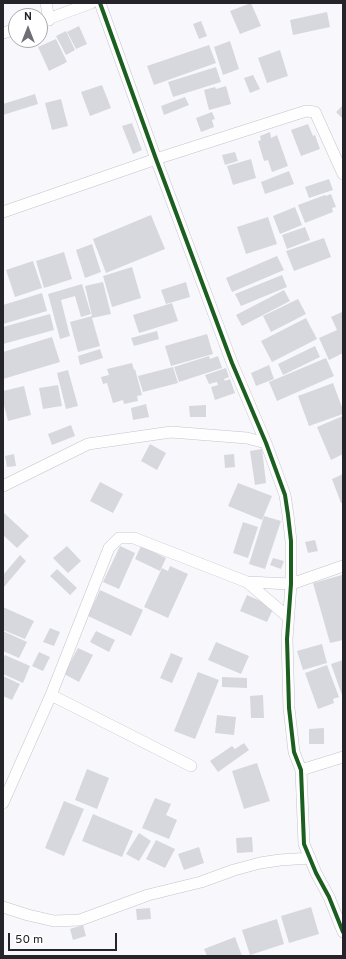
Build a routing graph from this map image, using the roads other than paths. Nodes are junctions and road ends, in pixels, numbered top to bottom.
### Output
1 (91, 3) edge
2 (100, 3) edge
3 (48, 19) edge
4 (156, 159) junction
5 (343, 174) edge
6 (3, 212) edge
7 (266, 443) junction
8 (3, 486) edge
9 (343, 566) edge
10 (247, 582) junction
11 (291, 584) junction
12 (288, 617) junction
13 (51, 695) junction
14 (343, 757) edge
15 (191, 766) dead end
16 (301, 770) junction
17 (3, 803) edge
18 (310, 858) junction
19 (3, 907) edge
20 (343, 932) edge

1 - 3 street
2 - 4 street
4 - 5 street
4 - 6 street
4 - 7 street
7 - 8 street
7 - 11 street
9 - 11 street
10 - 11 street
10 - 12 street
10 - 13 street
11 - 12 street
12 - 16 street
13 - 15 street
13 - 17 street
14 - 16 street
16 - 18 street
18 - 19 street
18 - 20 street

